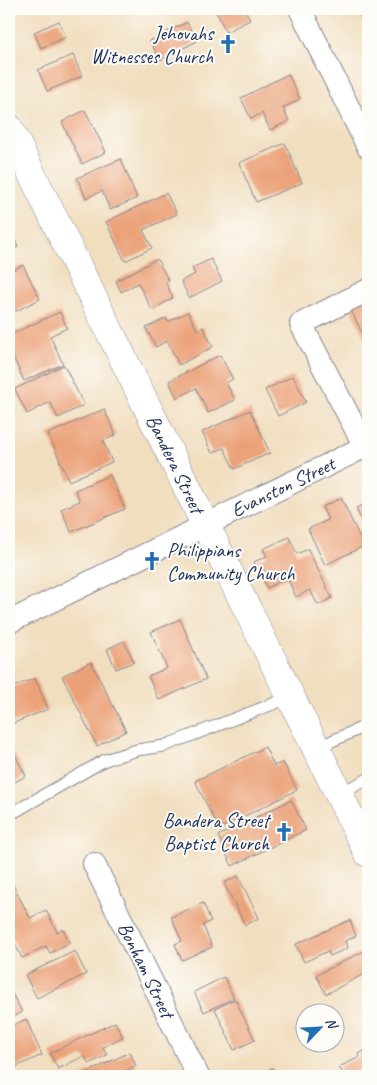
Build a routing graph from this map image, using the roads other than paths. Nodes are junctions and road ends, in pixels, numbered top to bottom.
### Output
1 (300, 9) edge
2 (9, 128) edge
3 (368, 147) edge
4 (368, 290) edge
5 (366, 446) edge
6 (206, 525) junction
7 (9, 622) edge
8 (291, 698) junction
9 (368, 725) edge
10 (316, 748) junction
11 (368, 779) edge
12 (339, 794) junction
13 (9, 815) edge
14 (368, 853) edge
15 (94, 864) dead end
16 (198, 1076) edge

1 - 3 street
2 - 6 street, Bandera Street
4 - 5 street
5 - 6 street, Evanston Street
6 - 7 street, Evanston Street
6 - 8 street, Bandera Street
8 - 10 street, Bandera Street
8 - 13 lane
9 - 10 lane
10 - 12 street, Bandera Street
11 - 12 lane
12 - 14 street, Bandera Street
15 - 16 street, Bonham Street

